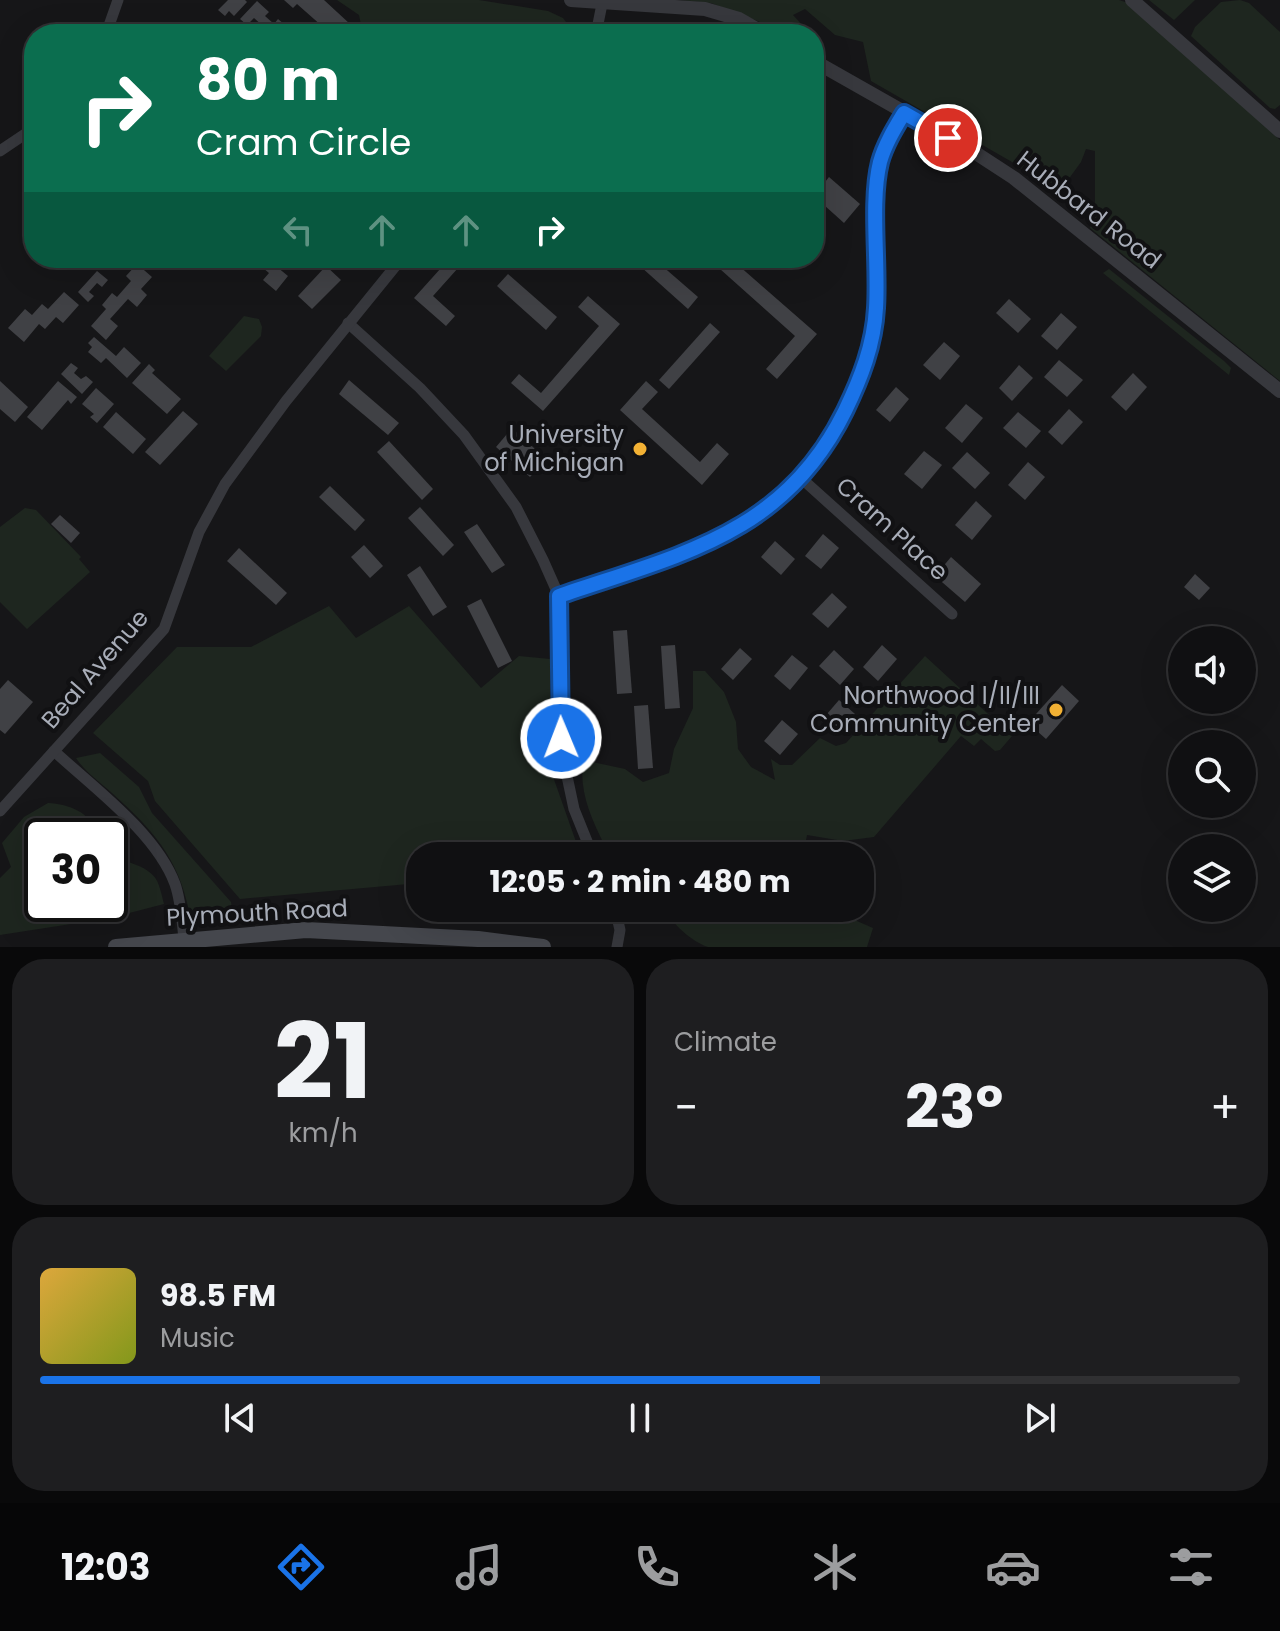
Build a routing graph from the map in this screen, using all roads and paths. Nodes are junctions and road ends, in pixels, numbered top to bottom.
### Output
1 (118, 0) edge
2 (571, 0) edge
3 (1132, 0) edge
4 (602, 4) junction
5 (110, 24) edge
6 (598, 24) edge
7 (748, 24) edge
8 (824, 67) edge
9 (904, 113) junction
10 (1280, 131) edge
11 (24, 135) edge
12 (0, 151) edge
13 (394, 268) edge
14 (348, 323) junction
15 (1280, 391) edge
16 (801, 478) junction
17 (559, 596) junction
18 (952, 614) dead end
19 (54, 751) junction
20 (0, 811) edge
21 (587, 842) edge
22 (618, 922) edge
23 (184, 939) junction
24 (116, 947) edge
25 (543, 947) edge
26 (617, 947) edge

1 - 5 street
2 - 4 street
3 - 10 street
4 - 6 street
4 - 7 street
8 - 9 street, Hubbard Road
9 - 15 street, Hubbard Road
9 - 16 street
11 - 12 street
13 - 14 street, Beal Avenue
14 - 17 street
14 - 19 street, Beal Avenue
16 - 17 street
16 - 18 street, Cram Place
17 - 21 street
19 - 20 street
19 - 23 street, Beal Avenue
22 - 26 street
23 - 24 main road, Plymouth Road
23 - 25 main road, Plymouth Road

